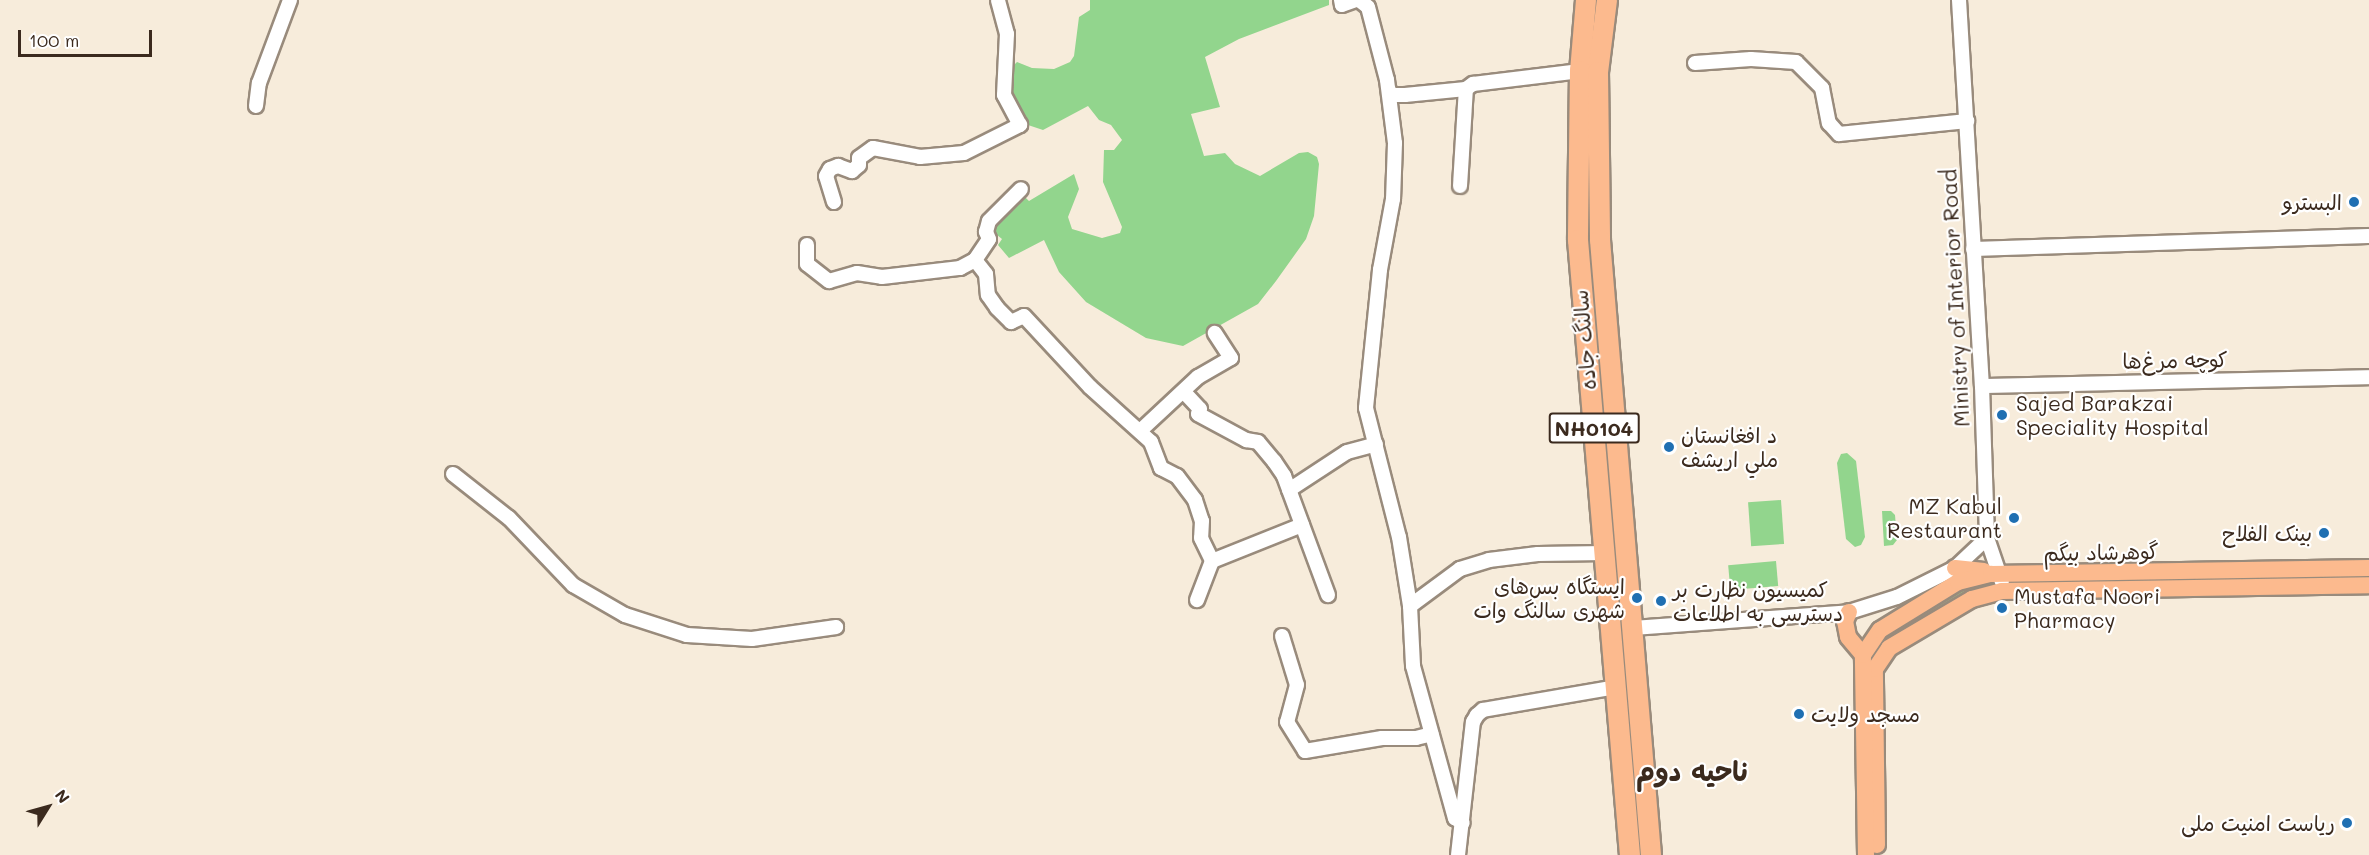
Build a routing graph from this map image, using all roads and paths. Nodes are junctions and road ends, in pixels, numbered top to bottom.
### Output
1 (290, 0) edge
2 (998, 0) edge
3 (1341, 0) edge
4 (1357, 0) edge
5 (1586, 0) edge
6 (1607, 0) edge
7 (1959, 0) edge
8 (1695, 63) dead end
9 (1580, 71) junction
10 (1466, 89) junction
11 (1389, 90) junction
12 (256, 106) dead end
13 (1966, 121) junction
14 (1460, 186) dead end
15 (1021, 189) dead end
16 (834, 202) dead end
17 (2369, 236) edge
18 (807, 245) dead end
19 (1973, 249) junction
20 (975, 260) junction
21 (1215, 333) dead end
22 (2369, 377) edge
23 (1982, 386) junction
24 (1612, 389) junction
25 (1591, 391) junction
26 (1184, 392) junction
27 (1140, 431) junction
28 (1376, 444) junction
29 (453, 474) dead end
30 (1289, 490) junction
31 (1302, 525) junction
32 (1987, 538) junction
33 (1605, 553) junction
34 (1212, 561) junction
35 (1955, 568) junction
36 (2369, 568) edge
37 (1999, 580) junction
38 (2369, 585) edge
39 (1328, 595) dead end
40 (1197, 600) dead end
41 (1410, 606) junction
42 (1849, 612) junction
43 (836, 627) dead end
44 (1633, 628) junction
45 (1282, 636) dead end
46 (1863, 655) junction
47 (1616, 687) junction
48 (1432, 734) junction
49 (1462, 823) junction
50 (1458, 855) edge
51 (1630, 855) edge
52 (1651, 855) edge
53 (1866, 855) edge
54 (1877, 855) edge

1 - 12 street
2 - 16 street
3 - 4 street
4 - 11 street
5 - 9 highway, سالنگ جاده / NH0104
6 - 24 highway, سالنگ جاده / NH0104
7 - 13 street, Ministry of Interior Road
8 - 13 street
9 - 10 street
9 - 25 highway, سالنگ جاده / NH0104
10 - 11 street
10 - 14 street
11 - 28 street
13 - 19 street, Ministry of Interior Road
15 - 20 street
17 - 19 street
18 - 20 street
19 - 23 street, Ministry of Interior Road
20 - 27 street
21 - 26 street
22 - 23 street, کوچه مرغ‌ها
23 - 32 street, Ministry of Interior Road
24 - 25 highway
24 - 44 highway, سالنگ جاده / NH0104
25 - 33 highway, سالنگ جاده / NH0104
26 - 27 street
26 - 30 street
27 - 34 street
28 - 30 street
28 - 41 street
29 - 43 street
30 - 31 street
31 - 34 street
31 - 39 street
32 - 35 street
32 - 37 street, Ministry of Interior Road
33 - 41 street
33 - 47 highway, سالنگ جاده / NH0104
34 - 40 street
35 - 37 main road
35 - 42 street
36 - 37 main road, گوهرشاد بیگم
37 - 38 main road, گوهرشاد بیگم
37 - 46 main road, گوهرشاد بیگم
37 - 54 main road, گوهرشاد بیگم
41 - 48 street
42 - 44 street
42 - 46 main road
44 - 52 highway, سالنگ جاده / NH0104
45 - 48 street
46 - 53 main road
47 - 49 street
47 - 51 highway, سالنگ جاده / NH0104
48 - 49 street
49 - 50 street

